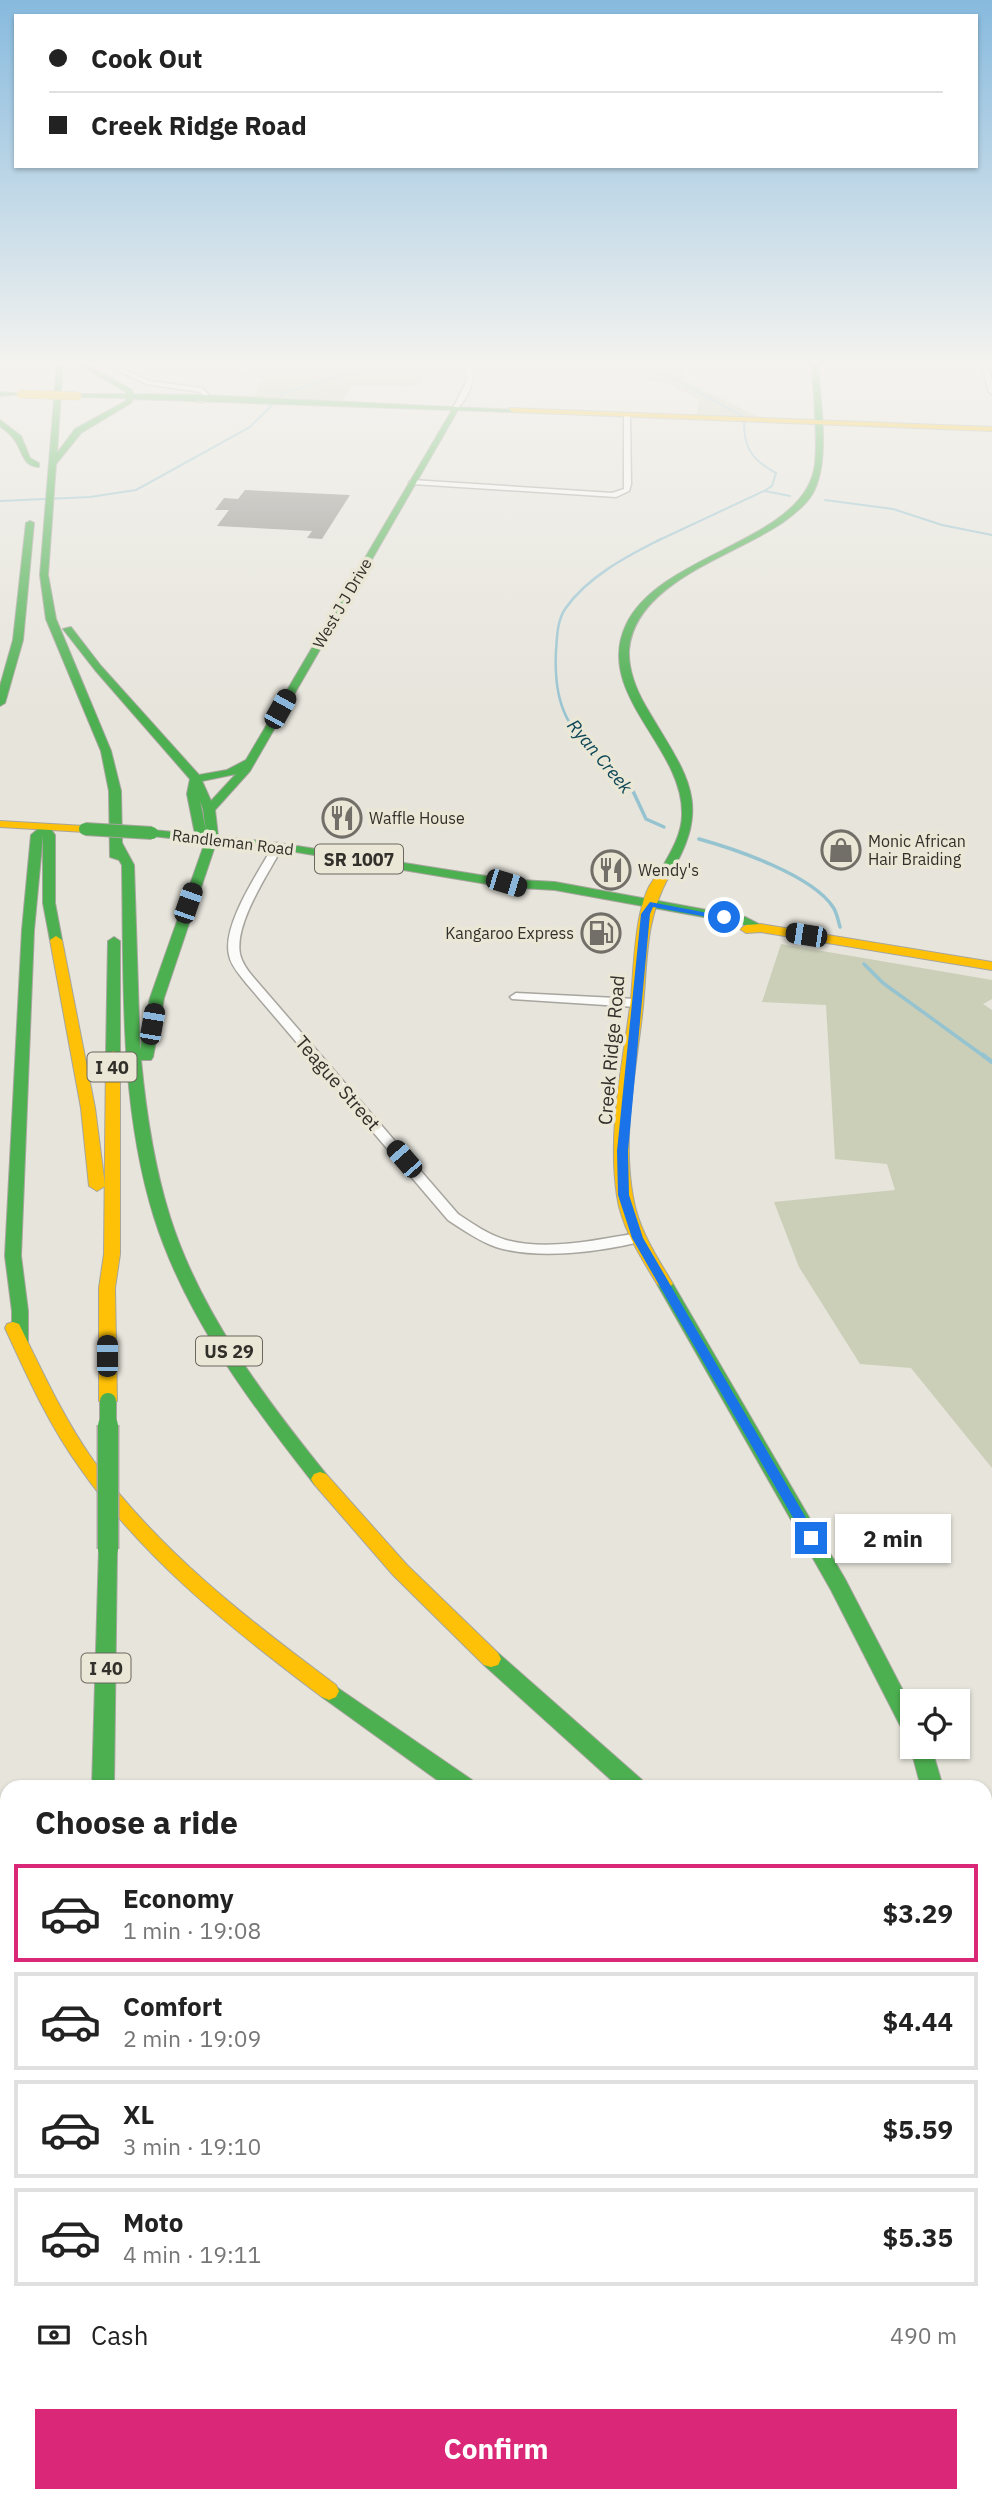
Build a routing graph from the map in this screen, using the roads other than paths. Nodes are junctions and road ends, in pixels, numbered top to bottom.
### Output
1 (37, 480) edge
2 (46, 480) edge
3 (628, 480) edge
4 (815, 480) edge
5 (412, 482) joint
6 (34, 485) dead end
7 (31, 507) dead end
8 (22, 606) junction
9 (51, 619) junction
10 (0, 655) edge
11 (0, 703) edge
12 (249, 761) junction
13 (196, 779) junction
14 (209, 809) junction
15 (0, 824) edge
16 (44, 827) junction
17 (206, 837) junction
18 (117, 845) junction
19 (278, 846) junction
20 (648, 909) junction
21 (992, 966) edge
22 (516, 997) dead end
23 (636, 1003) junction
24 (139, 1111) junction
25 (638, 1238) junction
26 (0, 1283) edge
27 (107, 1289) junction
28 (20, 1342) junction
29 (900, 1706) edge
30 (923, 1759) edge
31 (103, 1780) edge
32 (454, 1780) edge
33 (626, 1780) edge
34 (930, 1780) edge

1 - 6 main road, I 40
2 - 9 main road, I 40
3 - 5 street
4 - 20 main road, Creek Ridge Road
5 - 12 main road, West J J Drive
7 - 8 main road
8 - 10 main road
8 - 11 main road
9 - 13 main road
9 - 18 main road, I 40
12 - 13 main road
12 - 14 main road, West J J Drive
13 - 14 main road
13 - 17 main road
14 - 17 main road
15 - 16 main road, Randleman Road
16 - 17 main road, Randleman Road / SR 1007, bridge
16 - 27 main road
16 - 28 main road
17 - 19 main road, Randleman Road / SR 1007
17 - 24 main road
18 - 24 main road, US 29
18 - 27 main road, I 40
19 - 20 main road, Randleman Road / SR 1007
19 - 25 street, Teague Street
20 - 21 main road, Randleman Road / SR 1007
20 - 23 main road, Creek Ridge Road
22 - 23 street
23 - 25 main road, Creek Ridge Road
24 - 33 main road, US 29
25 - 29 main road, Creek Ridge Road
26 - 28 main road
27 - 31 main road, I 40, bridge
28 - 32 main road
30 - 34 main road

